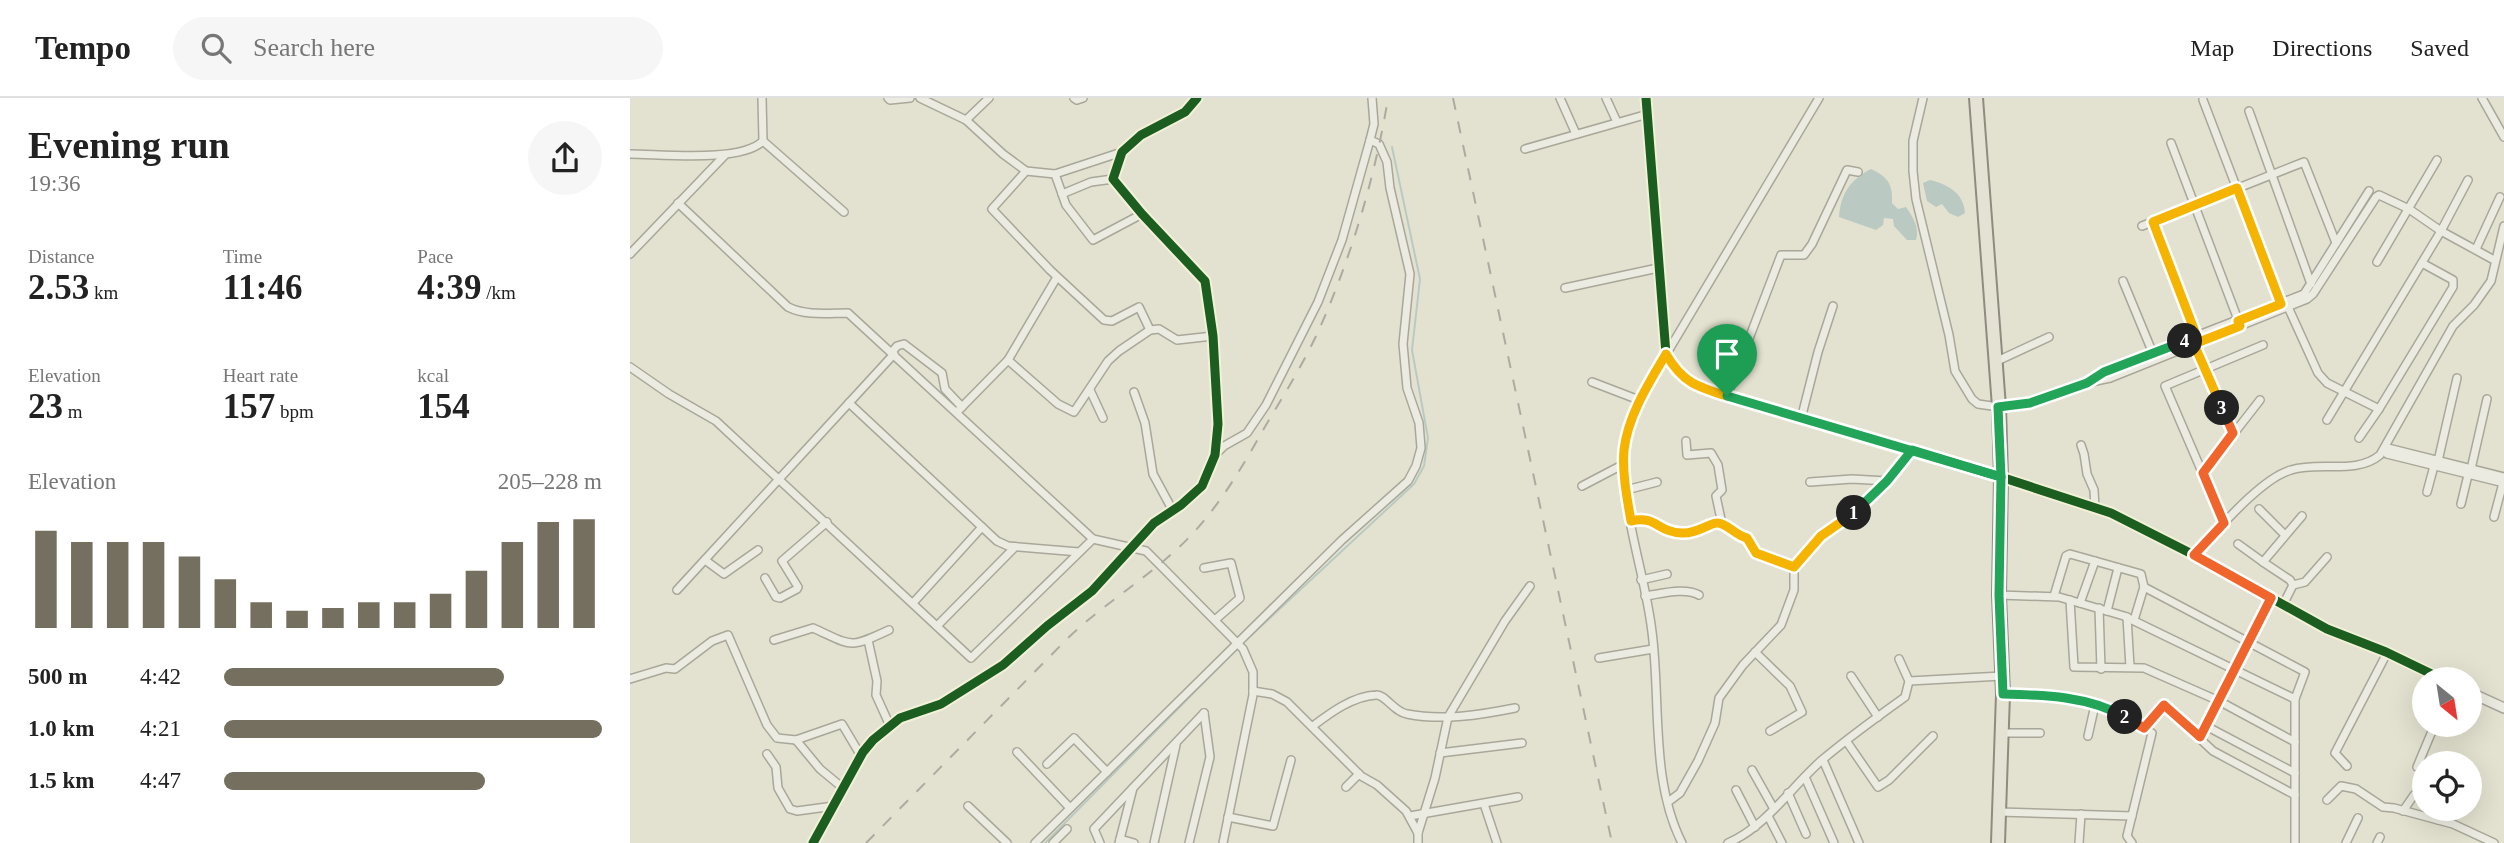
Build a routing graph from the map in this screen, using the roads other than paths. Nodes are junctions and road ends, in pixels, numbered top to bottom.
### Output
1 (762, 98) edge
2 (888, 98) edge
3 (910, 98) edge
4 (920, 98) edge
5 (989, 98) edge
6 (1074, 98) edge
7 (1083, 98) edge
8 (1197, 98) edge
9 (1372, 98) edge
10 (1560, 98) edge
11 (1606, 98) edge
12 (1646, 98) edge
13 (1819, 98) edge
14 (1923, 98) edge
15 (1976, 98) edge
16 (2482, 98) edge
17 (2203, 100) dead end
18 (2249, 111) dead end
19 (1647, 114) junction
20 (2504, 115) edge
21 (966, 120) junction
22 (2495, 121) junction
23 (1617, 122) junction
24 (1576, 134) junction
25 (2504, 136) edge
26 (1370, 140) junction
27 (763, 141) junction
28 (2171, 143) dead end
29 (1525, 149) dead end
30 (1122, 152) junction
31 (630, 154) edge
32 (725, 155) junction
33 (2437, 160) dead end
34 (1082, 165) junction
35 (1026, 171) junction
36 (1858, 172) dead end
37 (1055, 174) junction
38 (2271, 174) junction
39 (1113, 179) junction
40 (2468, 180) dead end
41 (1089, 183) junction
42 (2237, 188) junction
43 (2369, 191) dead end
44 (1062, 194) junction
45 (2500, 197) dead end
46 (678, 203) junction
47 (2194, 205) junction
48 (2409, 209) junction
49 (844, 212) dead end
50 (1142, 214) junction
51 (2153, 222) junction
52 (2142, 226) dead end
53 (2504, 226) edge
54 (2441, 231) junction
55 (2336, 243) junction
56 (2476, 249) junction
57 (630, 254) edge
58 (2494, 260) junction
59 (2377, 262) dead end
60 (2422, 263) junction
61 (1658, 268) junction
62 (1057, 276) junction
63 (2123, 281) dead end
64 (2311, 284) junction
65 (1565, 288) dead end
66 (2284, 305) junction
67 (1833, 306) dead end
68 (2239, 323) junction
69 (1150, 330) junction
70 (1213, 336) junction
71 (2049, 337) dead end
72 (2197, 341) junction
73 (2263, 345) dead end
74 (893, 353) junction
75 (1666, 354) junction
76 (2155, 357) junction
77 (1008, 359) junction
78 (1995, 362) junction
79 (630, 367) edge
80 (2205, 369) junction
81 (2457, 378) dead end
82 (1592, 382) dead end
83 (1090, 390) junction
84 (1134, 391) dead end
85 (2344, 391) junction
86 (1727, 396) junction
87 (2487, 399) dead end
88 (1639, 400) junction
89 (2259, 400) dead end
90 (849, 403) junction
91 (1998, 407) junction
92 (2379, 409) junction
93 (959, 410) junction
94 (1103, 418) dead end
95 (1801, 419) junction
96 (2327, 420) dead end
97 (2233, 433) junction
98 (2358, 438) dead end
99 (1686, 441) dead end
100 (2081, 445) dead end
101 (1912, 450) junction
102 (1214, 455) junction
103 (1624, 464) junction
104 (2436, 464) junction
105 (2470, 472) junction
106 (2203, 473) junction
107 (2001, 477) junction
108 (781, 479) junction
109 (1887, 481) junction
110 (2504, 481) edge
111 (1657, 482) dead end
112 (1810, 482) dead end
113 (1582, 486) dead end
114 (1626, 490) junction
115 (2427, 492) dead end
116 (2460, 504) dead end
117 (2095, 508) junction
118 (2259, 509) dead end
119 (1173, 511) junction
120 (2302, 516) dead end
121 (2494, 517) dead end
122 (1631, 521) junction
123 (827, 522) junction
124 (2224, 523) junction
125 (1722, 524) junction
126 (982, 527) junction
127 (2285, 536) junction
128 (1093, 539) junction
129 (2238, 544) dead end
130 (1014, 547) junction
131 (1130, 549) junction
132 (758, 550) dead end
133 (1079, 552) junction
134 (2194, 555) junction
135 (2326, 557) dead end
136 (705, 560) junction
137 (2095, 561) junction
138 (2263, 562) junction
139 (1794, 567) junction
140 (1204, 568) dead end
141 (2118, 568) junction
142 (1667, 574) dead end
143 (765, 578) dead end
144 (1641, 580) junction
145 (2294, 585) junction
146 (1530, 586) dead end
147 (2144, 587) junction
148 (677, 590) dead end
149 (1999, 595) junction
150 (1645, 596) junction
151 (1699, 596) dead end
152 (2054, 596) junction
153 (2271, 598) junction
154 (2070, 600) junction
155 (913, 603) junction
156 (2080, 603) junction
157 (2283, 605) junction
158 (2103, 610) junction
159 (2131, 618) junction
160 (1215, 620) junction
161 (937, 626) junction
162 (889, 630) dead end
163 (774, 640) dead end
164 (868, 640) junction
165 (2248, 644) junction
166 (1240, 645) junction
167 (1653, 649) junction
168 (1755, 652) junction
169 (2387, 653) junction
170 (1599, 657) dead end
171 (1899, 659) dead end
172 (2130, 667) junction
173 (2417, 667) edge
174 (2101, 669) junction
175 (2236, 669) junction
176 (1851, 676) dead end
177 (2002, 676) junction
178 (630, 679) edge
179 (1909, 681) junction
180 (1253, 691) junction
181 (2003, 694) junction
182 (2482, 698) edge
183 (2295, 699) junction
184 (2219, 701) junction
185 (2095, 705) junction
186 (1515, 708) dead end
187 (2504, 708) edge
188 (1448, 717) junction
189 (1878, 717) junction
190 (890, 726) junction
191 (1313, 726) junction
192 (2206, 726) junction
193 (2144, 728) junction
194 (1769, 731) dead end
195 (2002, 733) junction
196 (2040, 733) dead end
197 (1933, 736) dead end
198 (2088, 736) dead end
199 (2200, 737) junction
200 (796, 740) junction
201 (1177, 741) junction
202 (1847, 742) junction
203 (2295, 742) junction
204 (1522, 743) dead end
205 (1017, 752) dead end
206 (1440, 753) junction
207 (767, 754) dead end
208 (860, 756) junction
209 (1291, 760) dead end
210 (1823, 760) junction
211 (1047, 764) dead end
212 (2347, 766) dead end
213 (1752, 770) dead end
214 (1107, 772) junction
215 (2295, 773) junction
216 (1359, 774) junction
217 (1805, 777) junction
218 (1346, 787) dead end
219 (843, 788) junction
220 (1133, 788) junction
221 (1736, 790) dead end
222 (1788, 793) junction
223 (2295, 795) junction
224 (1518, 797) dead end
225 (2412, 798) edge
226 (2327, 800) dead end
227 (1668, 802) junction
228 (1484, 804) junction
229 (834, 806) junction
230 (968, 806) dead end
231 (1070, 808) junction
232 (1774, 809) junction
233 (2403, 811) junction
234 (1999, 812) junction
235 (1426, 813) junction
236 (2412, 813) edge
237 (2081, 814) junction
238 (1410, 816) junction
239 (1768, 816) junction
240 (2132, 816) junction
241 (1228, 817) junction
242 (2358, 818) dead end
243 (2440, 821) edge
244 (1755, 827) junction
245 (1067, 829) dead end
246 (1418, 833) junction
247 (1806, 834) dead end
248 (1119, 841) edge
249 (813, 843) edge
250 (1007, 843) edge
251 (1035, 843) edge
252 (1053, 843) edge
253 (1100, 843) edge
254 (1134, 843) edge
255 (1154, 843) edge
256 (1189, 843) edge
257 (1223, 843) edge
258 (1418, 843) edge
259 (1497, 843) edge
260 (1682, 843) edge
261 (1728, 843) edge
262 (1782, 843) edge
263 (1834, 843) edge
264 (1859, 843) edge
265 (1997, 843) edge
266 (2079, 843) edge
267 (2132, 843) edge
268 (2295, 843) edge
269 (2346, 843) edge
270 (2494, 843) edge

1 - 27 street
2 - 3 street
4 - 21 street
5 - 21 street
6 - 7 street
8 - 30 street
9 - 26 street
10 - 24 street
11 - 23 street
12 - 19 street
13 - 75 street
14 - 91 street
15 - 78 main road
16 - 22 street
17 - 42 street
18 - 38 street
19 - 23 street
19 - 61 street
20 - 22 street
21 - 35 street
22 - 25 street
23 - 24 street
24 - 29 street
26 - 102 street
26 - 166 street
27 - 32 street
27 - 49 street
28 - 47 street
30 - 34 street
30 - 39 street
31 - 32 street
32 - 46 street
33 - 48 street
34 - 37 street
34 - 41 street
35 - 37 street
35 - 62 street
36 - 86 street
37 - 44 street
38 - 42 street
38 - 55 street
38 - 64 street
39 - 41 street
39 - 50 street
40 - 54 street
41 - 44 street
42 - 47 street
42 - 66 street
43 - 55 street
44 - 50 street
45 - 56 street
46 - 57 street
46 - 74 street
47 - 51 street
47 - 68 street
48 - 54 street
48 - 59 street
48 - 66 street
50 - 70 street
51 - 52 street
51 - 72 street
53 - 58 street
54 - 56 street
54 - 60 street
55 - 64 street
56 - 58 street
58 - 124 street
60 - 85 street
60 - 92 street
61 - 65 street
61 - 75 street
62 - 69 street
62 - 77 street
63 - 76 street
64 - 66 street
66 - 68 street
66 - 85 street
67 - 95 street
68 - 72 street
69 - 70 street
69 - 83 street
70 - 102 street
71 - 78 street
72 - 76 street
72 - 80 street
73 - 80 street
74 - 90 street
74 - 93 street
74 - 93 street
75 - 86 street
75 - 88 street
76 - 91 street
77 - 83 street
77 - 93 street
78 - 91 main road
79 - 108 street
80 - 97 street
80 - 106 street
81 - 104 street
82 - 88 street
83 - 94 street
84 - 119 street
85 - 92 street
85 - 96 street
86 - 95 street
87 - 105 street
88 - 103 street
89 - 97 street
90 - 108 street
90 - 126 street
91 - 107 main road
92 - 98 street
93 - 128 street
95 - 101 street
97 - 106 street
99 - 125 street
100 - 117 street
101 - 107 street
101 - 109 street
102 - 119 street
103 - 113 street
103 - 114 street
104 - 104 street
104 - 105 street
104 - 115 street
105 - 110 street
105 - 116 street
106 - 124 street
107 - 117 street
107 - 149 main road
108 - 123 street
108 - 136 street
109 - 112 street
109 - 139 street
110 - 121 street
111 - 114 street
114 - 122 street
117 - 134 street
118 - 127 street
119 - 131 street
120 - 127 street
122 - 125 street
122 - 144 street
123 - 143 street
123 - 155 street
124 - 134 street
125 - 139 street
126 - 130 street
126 - 155 street
127 - 138 street
128 - 131 street
128 - 133 street
129 - 138 street
130 - 133 street
130 - 161 street
131 - 160 street
131 - 190 street
132 - 136 street
133 - 161 street
134 - 153 street
135 - 145 street
136 - 148 street
137 - 141 street
137 - 152 street
137 - 156 street
138 - 145 street
139 - 168 street
140 - 160 street
141 - 147 street
141 - 158 street
142 - 144 street
144 - 150 street
145 - 157 street
146 - 188 street
147 - 159 street
147 - 165 street
149 - 152 street
149 - 177 main road
150 - 151 street
150 - 167 street
152 - 154 street
153 - 157 street
153 - 165 street
154 - 156 street
154 - 174 street
155 - 161 street
156 - 158 street
157 - 169 street
158 - 159 street
158 - 174 street
159 - 172 street
159 - 175 street
160 - 166 street
162 - 164 street
163 - 164 street
164 - 190 street
165 - 175 street
165 - 183 street
166 - 180 street
166 - 214 street
167 - 170 street
167 - 227 street
168 - 194 street
168 - 227 street
169 - 173 street
169 - 212 street
171 - 179 street
172 - 174 street
172 - 184 street
175 - 183 street
175 - 184 street
176 - 189 street
177 - 179 street
177 - 181 main road
178 - 200 street
179 - 189 street
180 - 191 street
180 - 241 street
181 - 185 street
181 - 195 main road
182 - 187 street
183 - 203 street
184 - 192 street
184 - 203 street
185 - 193 street
185 - 198 street
186 - 188 street
188 - 191 street
188 - 206 street
189 - 202 street
190 - 208 street
191 - 216 street
192 - 199 street
192 - 215 street
193 - 199 street
193 - 240 street
195 - 196 street
195 - 234 main road
197 - 202 street
199 - 223 street
200 - 208 street
200 - 219 street
201 - 220 street
201 - 255 street
201 - 256 street
202 - 210 street
203 - 215 street
204 - 206 street
205 - 231 street
206 - 235 street
207 - 229 street
208 - 219 street
209 - 241 street
210 - 217 street
210 - 264 street
211 - 214 street
213 - 232 street
214 - 231 street
215 - 223 street
216 - 218 street
216 - 238 street
217 - 222 street
217 - 263 street
219 - 229 street
220 - 248 street
220 - 253 street
221 - 244 street
222 - 232 street
222 - 247 street
223 - 268 street
224 - 228 street
225 - 233 street
226 - 233 street
227 - 260 street
228 - 235 street
228 - 259 street
229 - 249 street
230 - 250 street
231 - 251 street
232 - 239 street
233 - 236 street
234 - 237 street
234 - 265 main road
235 - 238 street
235 - 246 street
237 - 240 street
237 - 266 street
238 - 246 street
239 - 244 street
239 - 262 street
240 - 267 street
241 - 257 street
242 - 269 street
243 - 270 street
244 - 261 street
245 - 252 street
246 - 258 street
248 - 254 street

